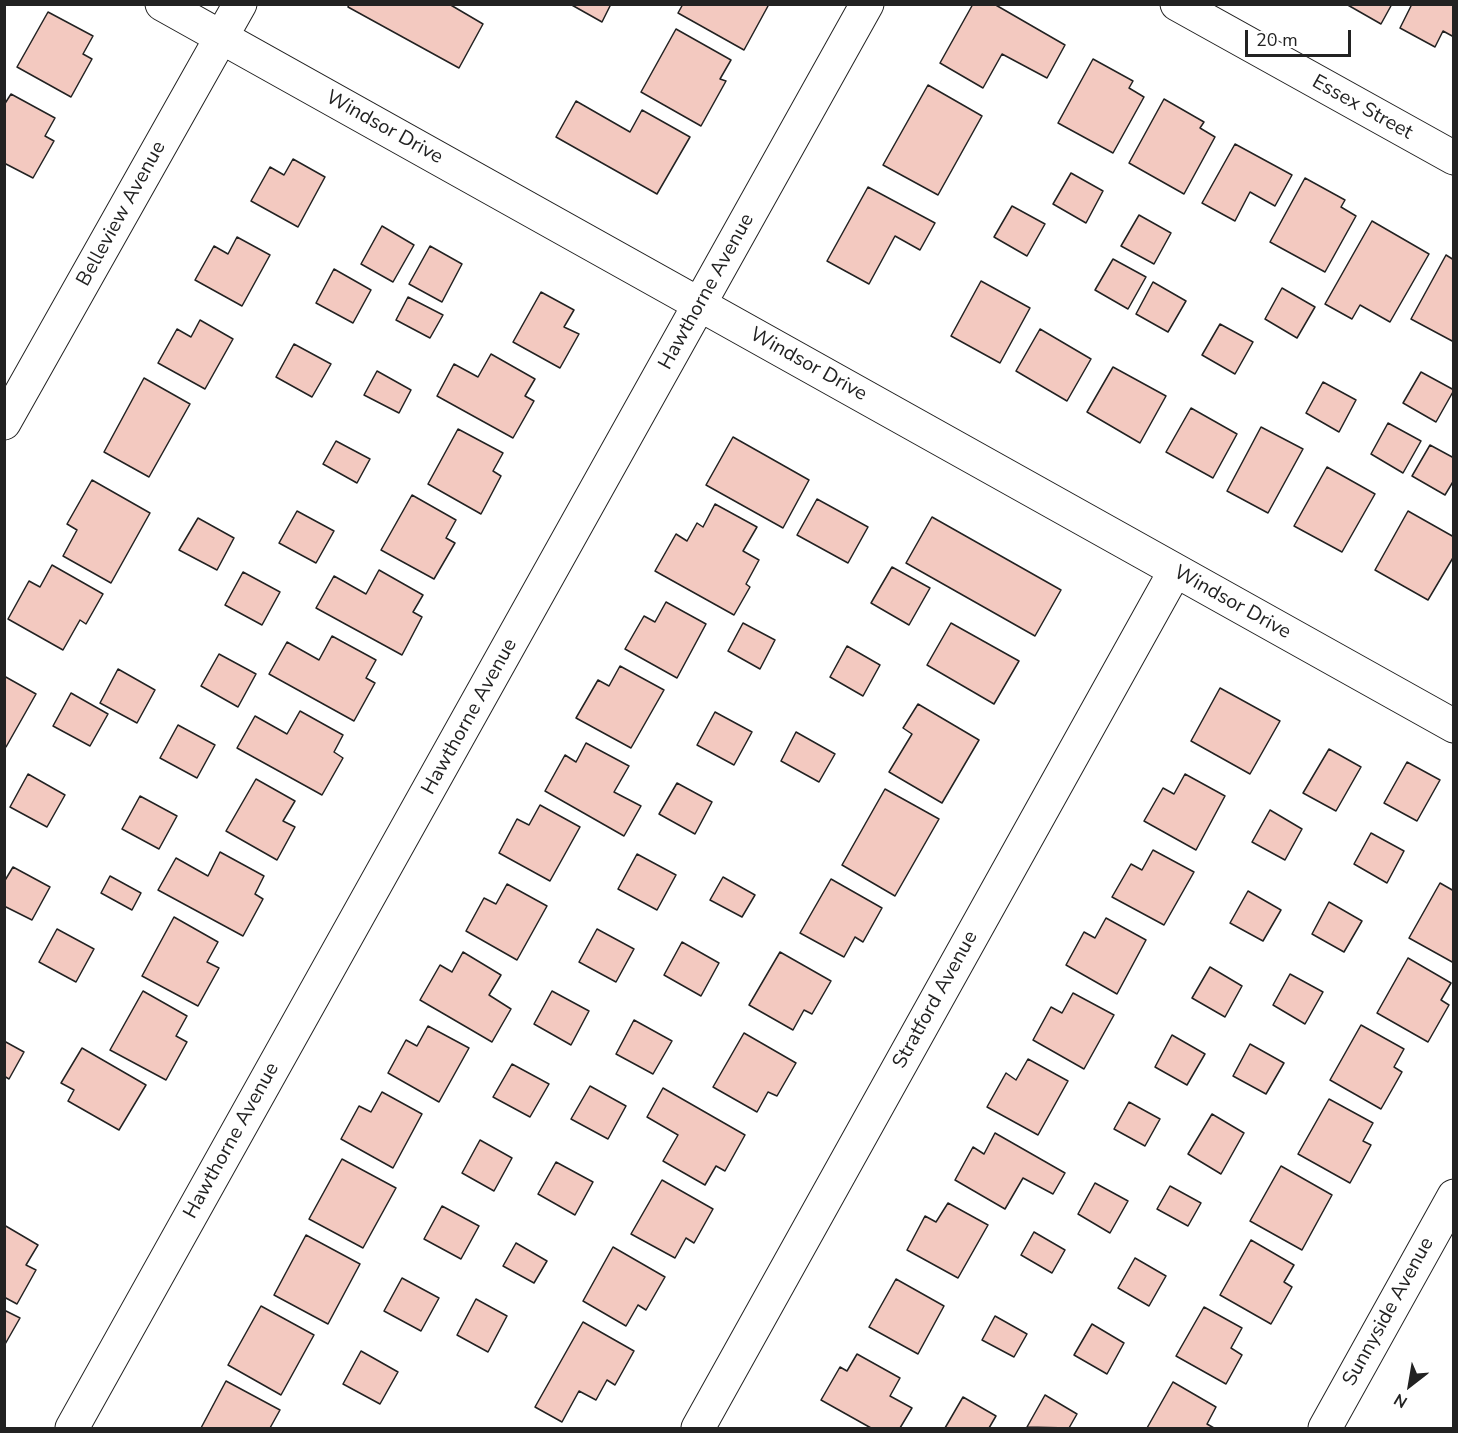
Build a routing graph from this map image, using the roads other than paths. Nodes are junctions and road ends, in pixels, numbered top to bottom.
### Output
1 (162, 4) edge
2 (240, 4) edge
3 (867, 4) edge
4 (1177, 4) edge
5 (221, 38) junction
6 (1454, 158) edge
7 (700, 304) junction
8 (4, 423) edge
9 (1175, 571) junction
10 (1454, 726) edge
11 (1454, 1196) edge
12 (72, 1428) edge
13 (698, 1428) edge
14 (1325, 1428) edge

1 - 5 street, Windsor Drive
2 - 5 street, Belleview Avenue
3 - 7 street, Hawthorne Avenue
4 - 6 street, Essex Street
5 - 7 street, Windsor Drive
5 - 8 street, Belleview Avenue
7 - 9 street, Windsor Drive
7 - 12 street, Hawthorne Avenue
9 - 10 street, Windsor Drive
9 - 13 street, Stratford Avenue
11 - 14 street, Sunnyside Avenue

